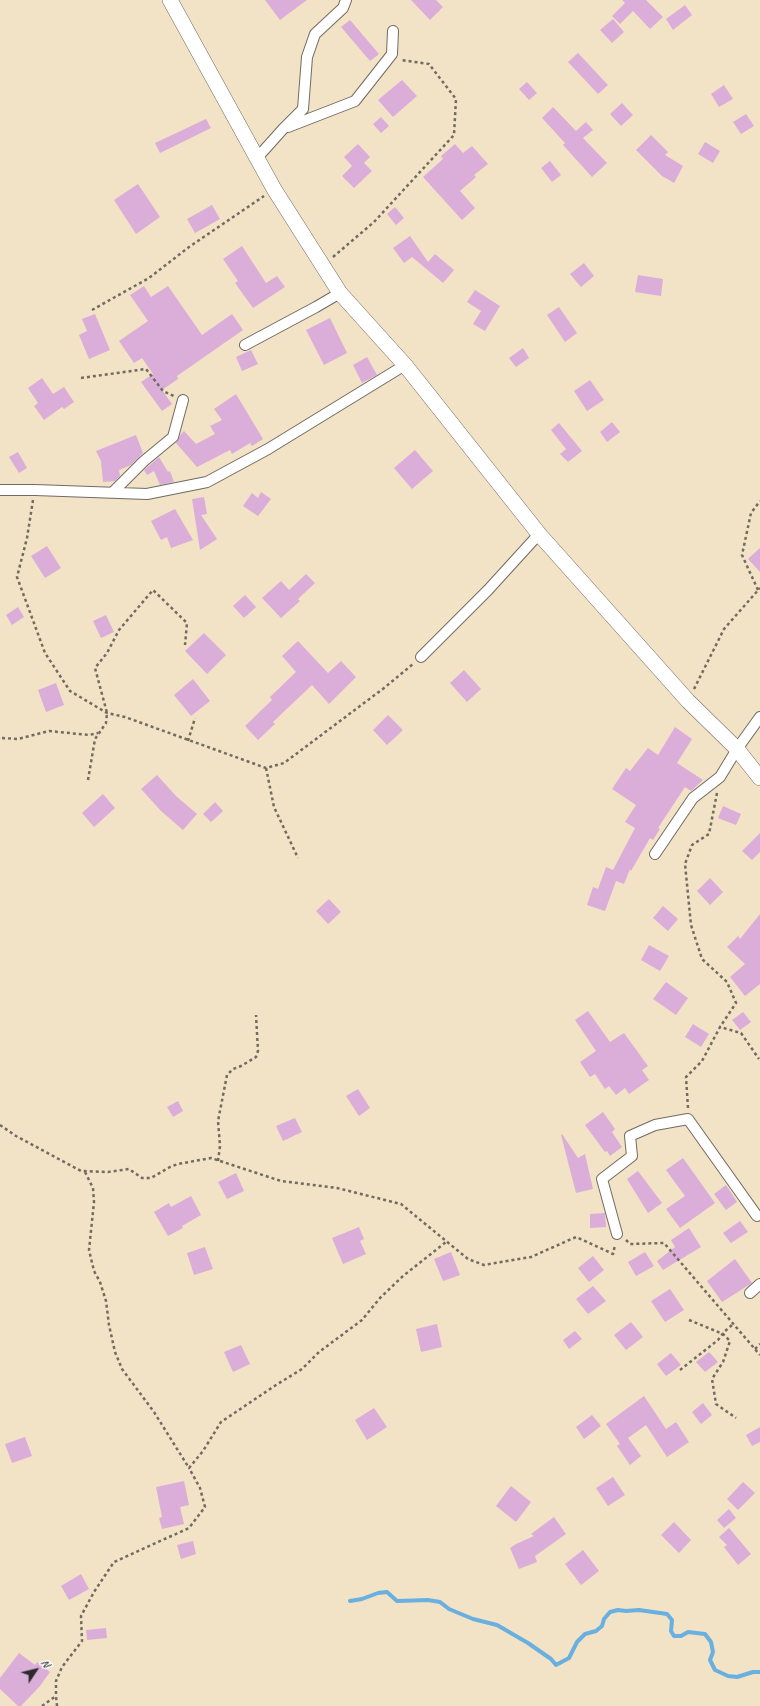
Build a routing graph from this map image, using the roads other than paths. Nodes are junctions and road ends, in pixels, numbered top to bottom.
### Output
1 (170, 0) edge
2 (346, 0) edge
3 (393, 31) dead end
4 (283, 129) junction
5 (257, 158) junction
6 (340, 293) junction
7 (245, 345) dead end
8 (405, 365) junction
9 (183, 400) road end
10 (0, 490) edge
11 (113, 492) junction
12 (538, 534) junction
13 (421, 657) road end
14 (760, 717) edge
15 (737, 749) junction
16 (760, 778) edge
17 (655, 854) dead end
18 (759, 1216) edge
19 (617, 1234) road end
20 (760, 1284) edge
21 (750, 1293) dead end

1 - 5 main road
2 - 4 street
3 - 4 street
4 - 5 street
5 - 6 main road
6 - 7 street
6 - 8 main road
8 - 11 street
8 - 12 main road
9 - 11 street
10 - 11 street
12 - 13 street
12 - 15 main road
14 - 15 street
15 - 16 main road
15 - 17 street
18 - 19 street
20 - 21 street

